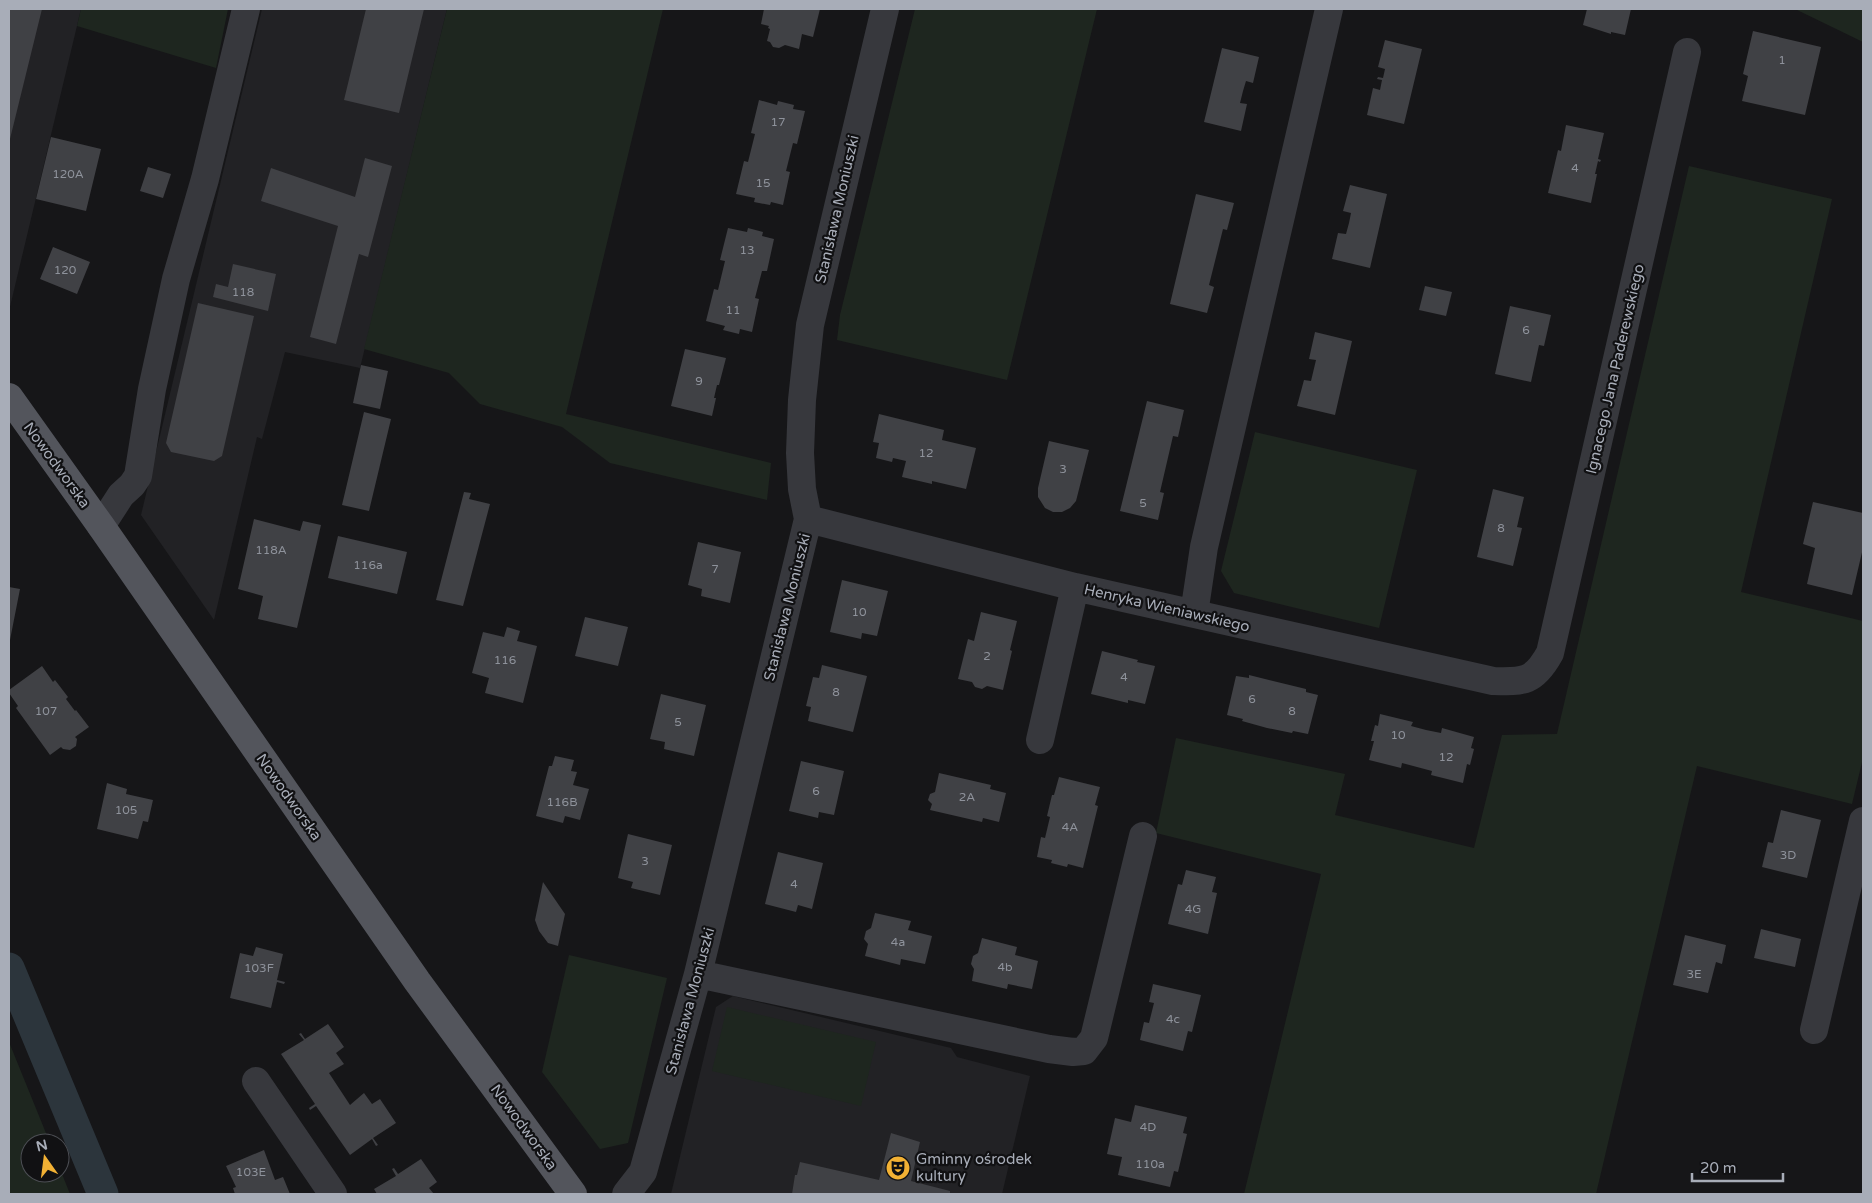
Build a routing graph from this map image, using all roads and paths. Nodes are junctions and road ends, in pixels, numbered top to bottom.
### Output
1 (246, 9) edge
2 (885, 9) edge
3 (1329, 9) edge
4 (1687, 52) dead end
5 (9, 397) edge
6 (808, 519) junction
7 (101, 526) junction
8 (1075, 586) junction
9 (1194, 614) junction
10 (1529, 678) joint
11 (1040, 740) dead end
12 (1863, 821) edge
13 (1143, 836) dead end
14 (698, 974) junction
15 (1814, 1030) dead end
16 (256, 1081) dead end
17 (333, 1194) edge
18 (573, 1194) edge
19 (626, 1194) edge

1 - 7 street
2 - 6 street, Stanisława Moniuszki
3 - 9 street
4 - 10 street, Ignacego Jana Paderewskiego
5 - 7 main road, Nowodworska
6 - 8 street, Henryka Wieniawskiego
6 - 14 street, Stanisława Moniuszki
7 - 18 main road, Nowodworska
8 - 9 street, Henryka Wieniawskiego
8 - 11 street
9 - 10 street, Henryka Wieniawskiego
12 - 15 street
13 - 14 street
14 - 19 street, Stanisława Moniuszki
16 - 17 street

